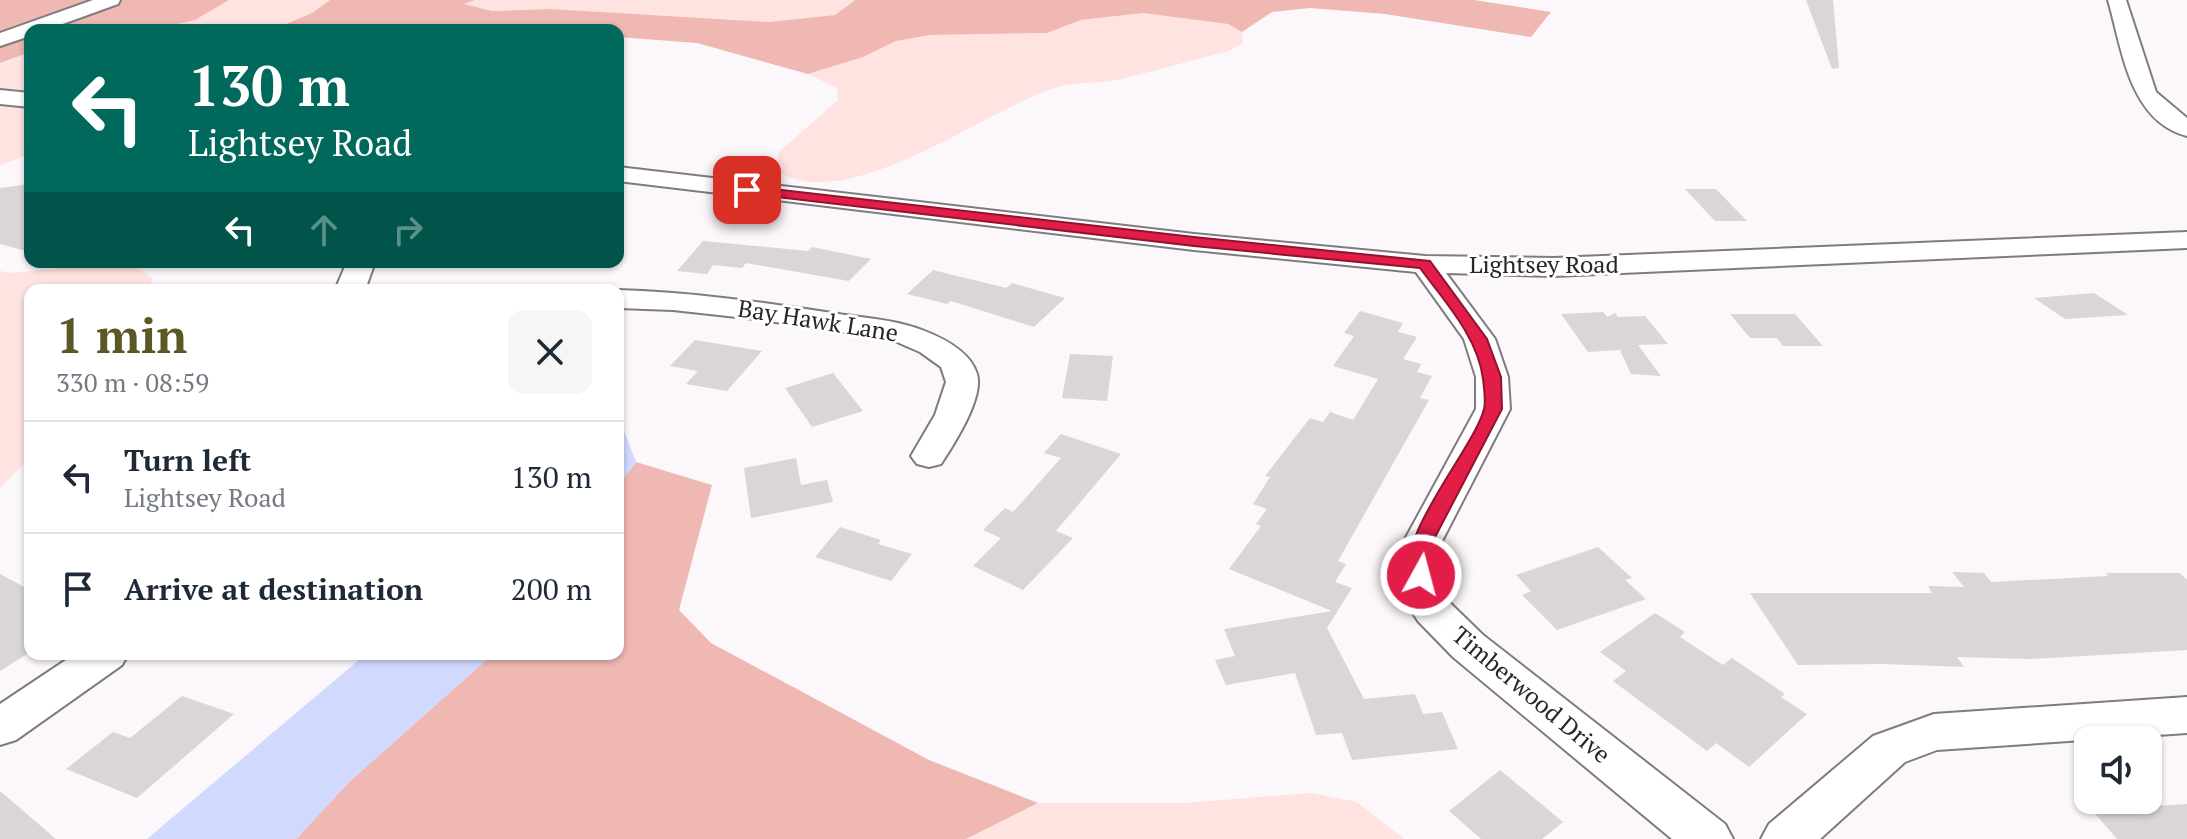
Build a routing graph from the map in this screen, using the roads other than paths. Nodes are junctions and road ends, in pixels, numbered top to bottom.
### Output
1 (111, 0) edge
2 (2117, 0) edge
3 (44, 24) edge
4 (24, 31) edge
5 (0, 40) edge
6 (0, 97) edge
7 (24, 99) edge
8 (2187, 129) edge
9 (624, 175) edge
10 (2187, 240) edge
11 (1425, 264) junction
12 (624, 299) edge
13 (929, 456) dead end
14 (98, 660) edge
15 (2187, 715) edge
16 (0, 727) edge
17 (1708, 839) edge
18 (1786, 839) edge

1 - 3 street
2 - 8 street
4 - 5 street
6 - 7 street
9 - 11 street, Lightsey Road
10 - 11 street, Lightsey Road
11 - 17 street, Timberwood Drive
12 - 13 street, Bay Hawk Lane
14 - 16 street
15 - 18 street

